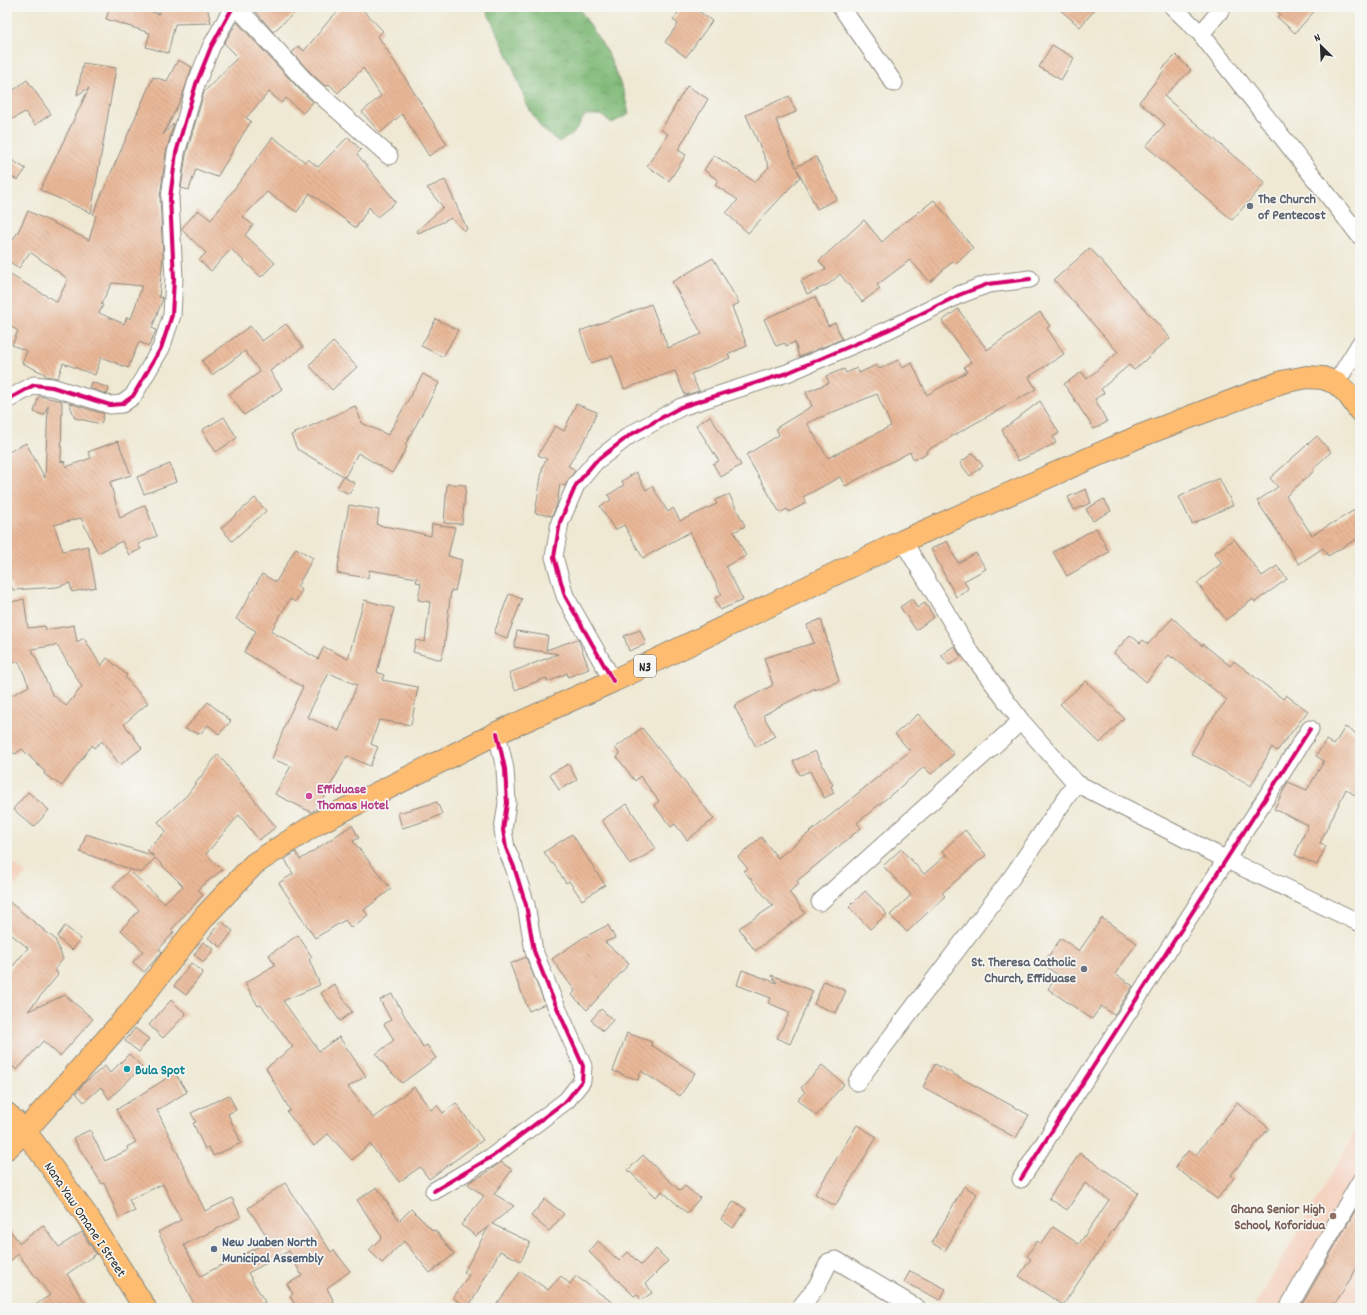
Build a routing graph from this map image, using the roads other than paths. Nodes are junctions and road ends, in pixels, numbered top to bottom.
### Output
1 (233, 7) edge
2 (237, 7) edge
3 (841, 7) edge
4 (1174, 7) edge
5 (1223, 7) edge
6 (1201, 34) junction
7 (894, 83) dead end
8 (389, 156) dead end
9 (1360, 236) edge
10 (1030, 280) dead end
11 (1360, 344) edge
12 (1336, 383) junction
13 (7, 400) edge
14 (1360, 411) edge
15 (903, 541) junction
16 (613, 682) junction
17 (1021, 721) junction
18 (1310, 729) dead end
19 (497, 733) junction
20 (1076, 782) junction
21 (1225, 859) junction
22 (820, 902) dead end
23 (1360, 923) edge
24 (857, 1082) dead end
25 (7, 1114) edge
26 (25, 1131) junction
27 (7, 1148) edge
28 (1021, 1179) dead end
29 (1360, 1182) edge
30 (434, 1191) dead end
31 (145, 1308) edge
32 (800, 1308) edge
33 (917, 1308) edge
34 (1288, 1308) edge

1 - 13 street
2 - 8 street
3 - 7 street
4 - 6 street
5 - 6 street
6 - 9 street
10 - 16 street
11 - 12 street
12 - 14 main road, N3
12 - 15 main road, N3
15 - 16 main road, N3
15 - 17 street
16 - 19 main road, N3
17 - 20 street
17 - 22 street
18 - 21 street
19 - 26 main road, N3
19 - 30 street
20 - 21 street
20 - 24 street
21 - 23 street
21 - 28 street
25 - 26 main road, Nana Yaw Omane I Street
26 - 27 main road, N3
26 - 31 main road, Nana Yaw Omane I Street
29 - 34 street
32 - 33 street

